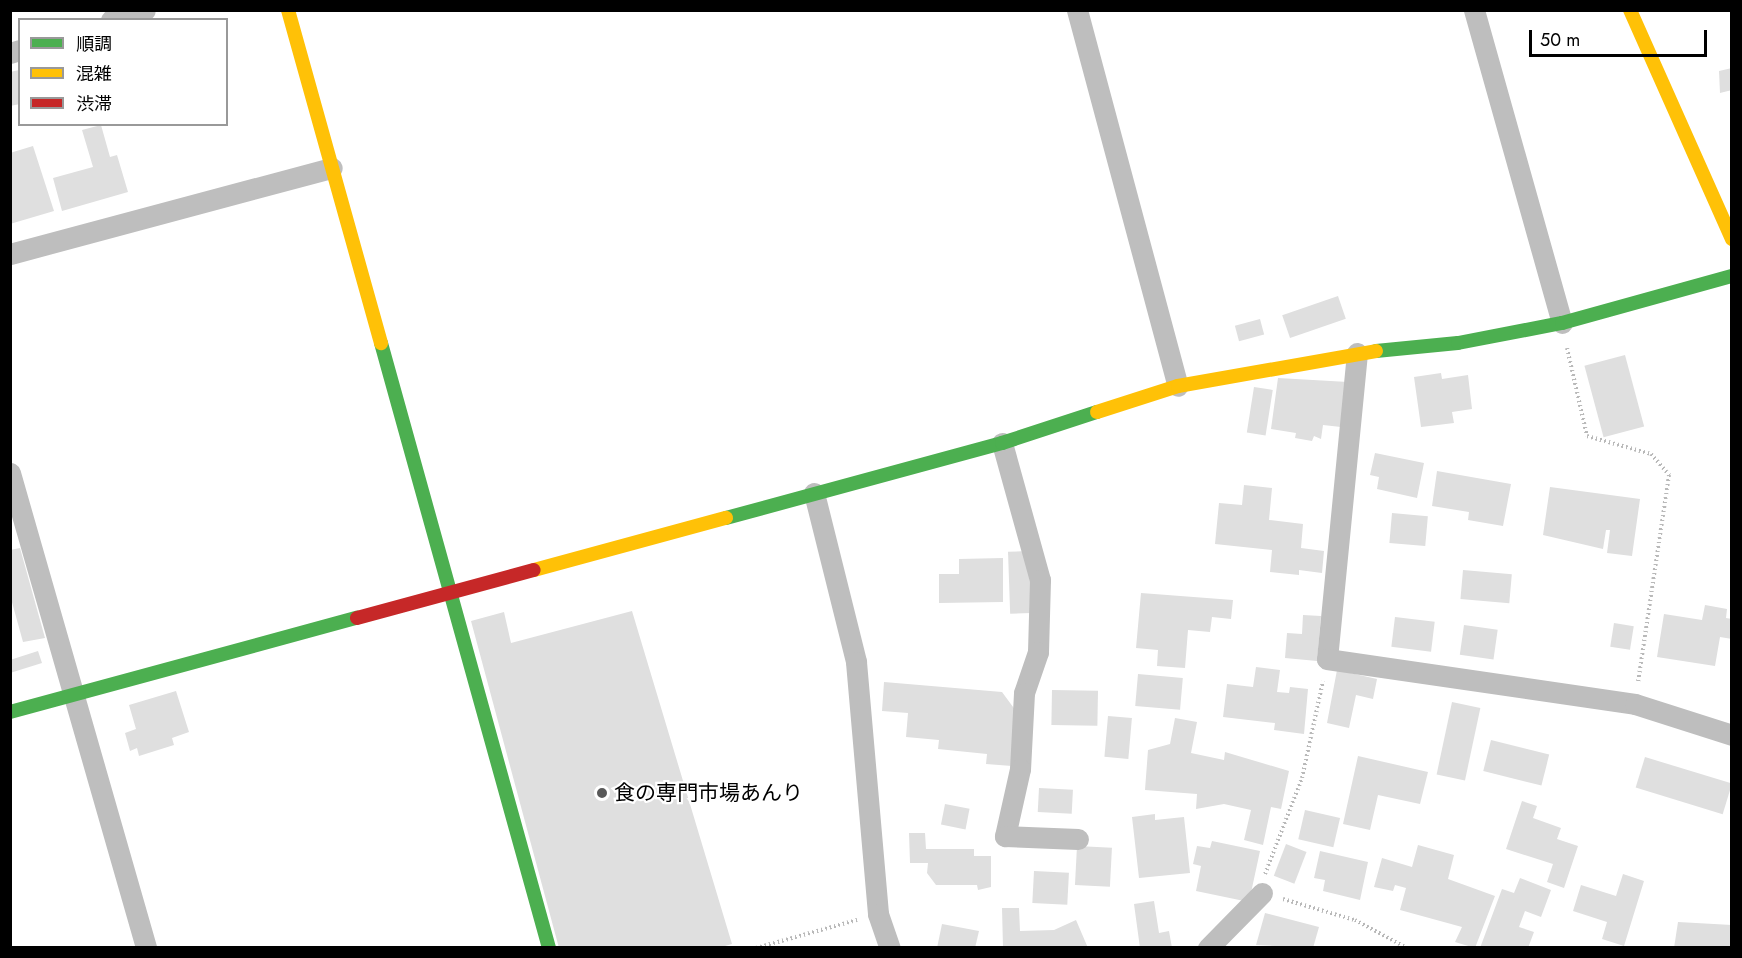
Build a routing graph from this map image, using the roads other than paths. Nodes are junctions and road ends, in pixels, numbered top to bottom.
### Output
1 (145, 10) edge
2 (288, 10) edge
3 (1077, 10) edge
4 (1474, 10) edge
5 (1630, 10) edge
6 (118, 18) edge
7 (332, 168) junction
8 (1731, 239) edge
9 (10, 254) edge
10 (1731, 276) edge
11 (1562, 323) junction
12 (1357, 353) junction
13 (1178, 386) junction
14 (1002, 443) junction
15 (10, 473) edge
16 (814, 493) junction
17 (449, 593) junction
18 (72, 695) junction
19 (10, 712) edge
20 (1731, 735) edge
21 (1078, 839) dead end
22 (1262, 893) road end
23 (146, 948) edge
24 (549, 948) edge
25 (890, 948) edge
26 (1208, 948) edge

1 - 6 street
2 - 7 street
3 - 13 street
4 - 11 street
5 - 8 street
7 - 9 street
7 - 17 street
10 - 11 street
11 - 12 street
12 - 13 street
12 - 20 street
13 - 14 street
14 - 16 street
14 - 21 street
15 - 18 street
16 - 17 street
16 - 25 street
17 - 18 street
17 - 24 street
18 - 19 street
18 - 23 street
22 - 26 street

